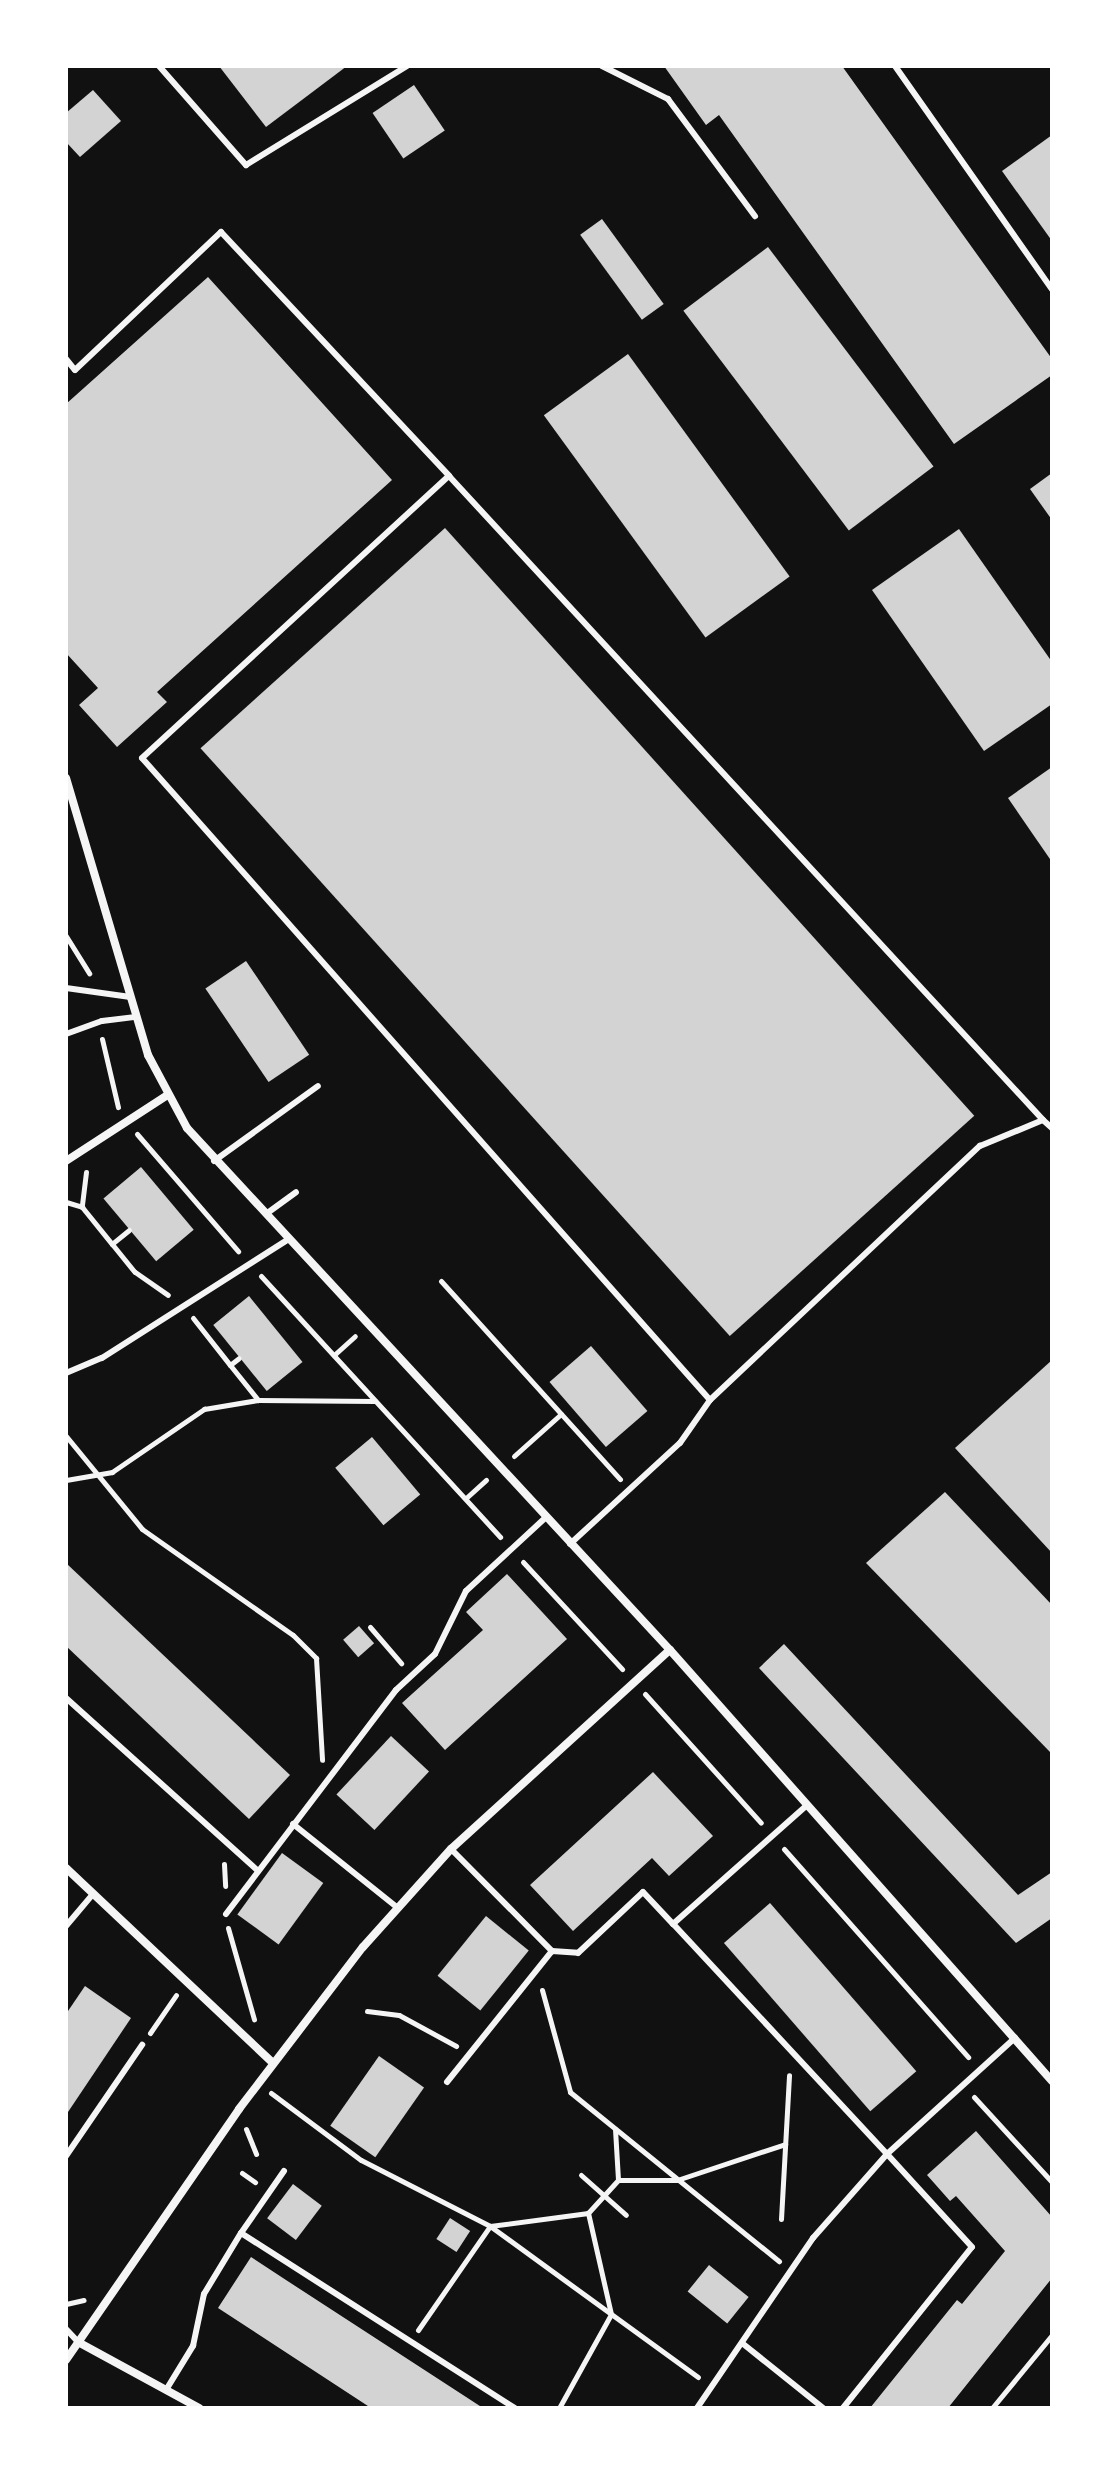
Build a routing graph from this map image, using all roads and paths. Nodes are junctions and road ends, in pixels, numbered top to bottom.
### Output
1 (159, 66) edge
2 (407, 66) edge
3 (602, 66) edge
4 (895, 66) edge
5 (755, 216) dead end
6 (1052, 289) edge
7 (66, 359) edge
8 (449, 476) junction
9 (66, 778) edge
10 (66, 988) edge
11 (130, 997) junction
12 (136, 1017) junction
13 (66, 1034) edge
14 (318, 1086) dead end
15 (166, 1096) junction
16 (1043, 1120) junction
17 (1052, 1128) edge
18 (136, 1134) dead end
19 (66, 1161) edge
20 (214, 1161) junction
21 (86, 1172) dead end
22 (296, 1192) dead end
23 (66, 1202) edge
24 (82, 1207) junction
25 (264, 1217) junction
26 (286, 1241) junction
27 (112, 1244) dead end
28 (250, 1264) junction
29 (441, 1281) dead end
30 (355, 1336) dead end
31 (334, 1355) junction
32 (230, 1365) dead end
33 (66, 1373) edge
34 (258, 1400) junction
35 (710, 1400) junction
36 (376, 1401) junction
37 (561, 1414) junction
38 (66, 1436) edge
39 (511, 1458) dead end
40 (102, 1475) junction
41 (66, 1480) edge
42 (486, 1480) dead end
43 (629, 1489) junction
44 (465, 1499) junction
45 (545, 1518) junction
46 (570, 1544) junction
47 (511, 1549) junction
48 (370, 1627) dead end
49 (670, 1650) junction
50 (412, 1676) junction
51 (634, 1682) junction
52 (66, 1698) edge
53 (324, 1785) junction
54 (807, 1805) junction
55 (293, 1824) junction
56 (772, 1835) junction
57 (223, 1839) junction
58 (451, 1849) junction
59 (66, 1868) edge
60 (258, 1871) junction
61 (93, 1894) junction
62 (398, 1908) junction
63 (226, 1914) junction
64 (673, 1924) junction
65 (66, 1926) edge
66 (552, 1951) junction
67 (536, 1970) junction
68 (186, 1981) junction
69 (367, 2011) dead end
70 (1015, 2038) junction
71 (253, 2044) junction
72 (142, 2045) joint
73 (791, 2050) junction
74 (468, 2053) junction
75 (273, 2063) junction
76 (979, 2071) junction
77 (1052, 2081) edge
78 (447, 2082) dead end
79 (257, 2084) junction
80 (963, 2085) junction
81 (615, 2129) junction
82 (785, 2144) junction
83 (887, 2154) junction
84 (66, 2156) edge
85 (284, 2171) dead end
86 (581, 2175) dead end
87 (618, 2180) junction
88 (677, 2180) junction
89 (1052, 2182) edge
90 (604, 2196) junction
91 (588, 2213) junction
92 (626, 2215) dead end
93 (781, 2219) dead end
94 (490, 2226) junction
95 (241, 2233) junction
96 (791, 2271) junction
97 (611, 2314) junction
98 (66, 2329) edge
99 (1051, 2338) edge
100 (410, 2341) junction
101 (78, 2342) junction
102 (742, 2343) junction
103 (1052, 2349) edge
104 (66, 2360) edge
105 (711, 2387) junction
106 (166, 2390) junction
107 (199, 2408) edge
108 (515, 2408) edge
109 (559, 2408) edge
110 (697, 2408) edge
111 (823, 2408) edge
112 (843, 2408) edge
113 (992, 2408) edge

1 - 2 lane
3 - 5 lane
4 - 6 lane
7 - 8 lane
8 - 16 lane
8 - 35 lane
9 - 11 street
10 - 11 lane
11 - 12 street
12 - 13 lane
12 - 15 street
14 - 20 lane
15 - 19 street
15 - 20 street
16 - 17 lane
16 - 35 lane
18 - 28 path
20 - 25 street
21 - 24 path
22 - 25 lane
23 - 24 path
24 - 27 path
25 - 26 street
26 - 28 lane
26 - 45 street
28 - 31 path
28 - 33 lane
29 - 37 path
30 - 31 path
31 - 36 path
32 - 34 path
34 - 36 path
34 - 40 path
35 - 43 lane
36 - 44 path
37 - 39 path
37 - 43 path
38 - 40 path
40 - 41 path
40 - 53 path
42 - 44 path
43 - 46 lane
44 - 47 path
45 - 46 street
45 - 47 lane
46 - 49 street
47 - 50 lane
47 - 51 path
48 - 50 path
49 - 51 street
49 - 54 street
50 - 53 lane
51 - 56 path
51 - 58 street
52 - 57 lane
53 - 55 lane
54 - 56 lane
54 - 70 street
55 - 60 lane
55 - 62 lane
56 - 64 lane
56 - 76 path
57 - 60 lane
57 - 63 path
58 - 62 street
58 - 66 lane
59 - 61 street
60 - 63 lane
61 - 65 lane
61 - 68 street
62 - 75 street
63 - 71 path
64 - 66 lane
64 - 73 lane
66 - 67 lane
67 - 74 lane
67 - 81 path
68 - 71 street
68 - 72 path
69 - 74 path
70 - 76 lane
70 - 77 street
71 - 75 street
72 - 84 lane
73 - 82 path
73 - 83 lane
74 - 78 lane
75 - 79 street
76 - 80 lane
79 - 94 path
79 - 101 street
80 - 83 lane
80 - 89 path
81 - 87 path
81 - 88 path
82 - 88 path
82 - 93 path
83 - 96 lane
83 - 112 lane
85 - 95 lane
86 - 90 path
87 - 88 path
87 - 90 path
88 - 96 path
90 - 91 path
90 - 92 path
91 - 94 path
91 - 97 path
94 - 97 path
94 - 100 path
95 - 100 lane
95 - 106 lane
96 - 102 lane
97 - 105 path
97 - 109 path
98 - 101 lane
99 - 103 path
99 - 113 path
100 - 108 lane
101 - 104 street
101 - 106 street
102 - 105 lane
102 - 111 lane
105 - 110 lane
106 - 107 street

